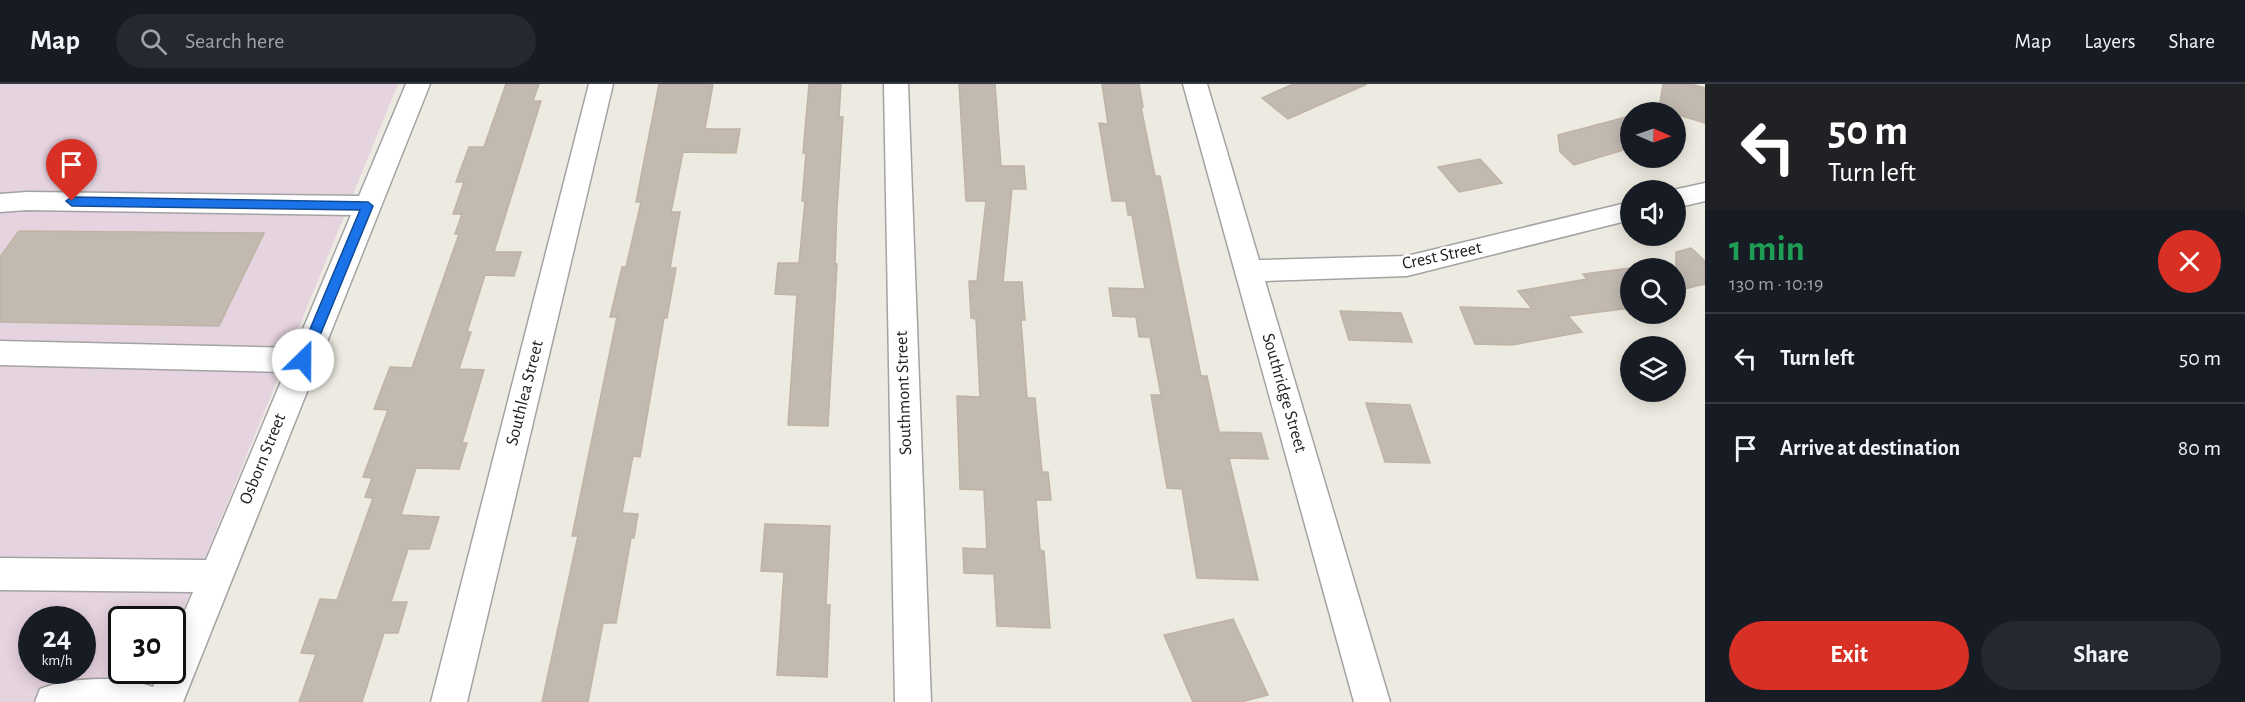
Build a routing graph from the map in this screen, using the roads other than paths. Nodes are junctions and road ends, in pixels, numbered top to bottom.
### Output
1 (418, 84) edge
2 (601, 84) edge
3 (896, 84) edge
4 (1196, 84) edge
5 (1705, 192) edge
6 (1686, 197) edge
7 (0, 203) edge
8 (368, 206) junction
9 (1620, 213) edge
10 (1250, 271) junction
11 (0, 353) edge
12 (303, 360) junction
13 (0, 574) edge
14 (216, 576) junction
15 (53, 702) edge
16 (146, 702) edge
17 (165, 702) edge
18 (449, 702) edge
19 (913, 702) edge
20 (1372, 702) edge

1 - 8 street, Osborn Street
2 - 18 street, Southlea Street
3 - 19 street, Southmont Street
4 - 10 street, Southridge Street
5 - 6 street
7 - 8 street
8 - 12 street, Osborn Street
9 - 10 street, Crest Street
10 - 20 street, Southridge Street
11 - 12 street
12 - 14 street, Osborn Street
13 - 14 street
14 - 17 street, Osborn Street
15 - 16 street

